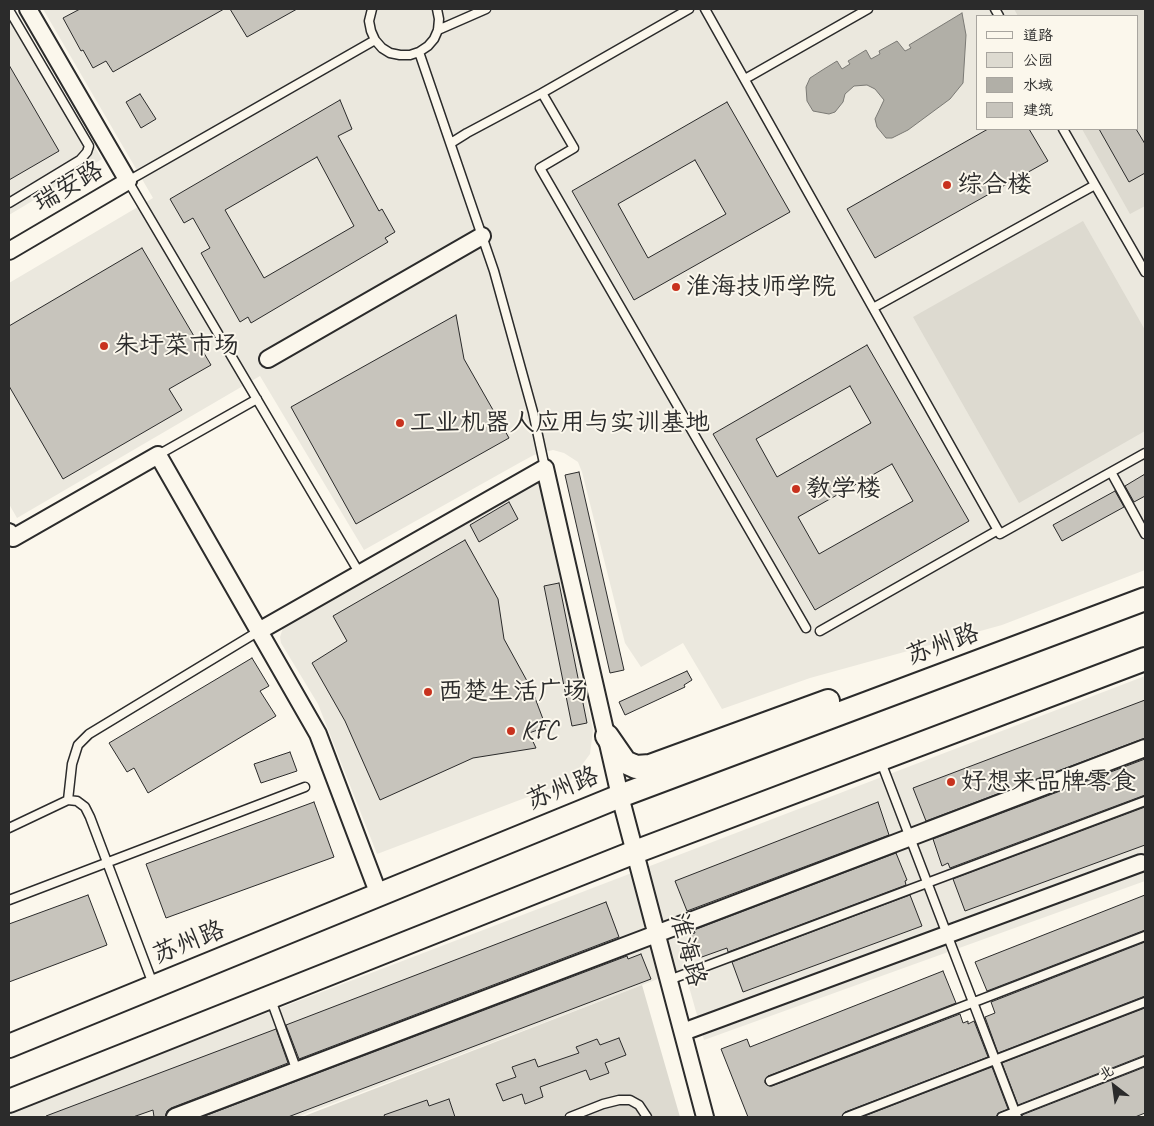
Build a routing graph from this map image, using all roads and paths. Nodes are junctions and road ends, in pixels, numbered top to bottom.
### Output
1 (28, 9) edge
2 (372, 9) edge
3 (437, 9) edge
4 (688, 9) edge
5 (705, 9) edge
6 (868, 9) edge
7 (9, 10) edge
8 (481, 10) edge
9 (438, 30) junction
10 (375, 40) junction
11 (419, 52) junction
12 (745, 79) junction
13 (542, 93) junction
14 (1064, 130) edge
15 (452, 143) junction
16 (128, 181) junction
17 (1096, 185) junction
18 (9, 203) edge
19 (482, 236) junction
20 (9, 251) edge
21 (1145, 272) edge
22 (874, 308) junction
23 (268, 359) dead end
24 (257, 399) junction
25 (1145, 453) edge
26 (158, 455) junction
27 (545, 468) junction
28 (1111, 472) junction
29 (998, 530) junction
30 (1145, 534) edge
31 (10, 537) edge
32 (360, 574) junction
33 (1145, 599) edge
34 (806, 628) dead end
35 (259, 631) junction
36 (820, 631) dead end
37 (1145, 659) edge
38 (934, 678) junction
39 (606, 736) junction
40 (1145, 748) edge
41 (880, 759) junction
42 (305, 787) dead end
43 (620, 796) junction
44 (68, 800) junction
45 (1145, 801) edge
46 (9, 828) edge
47 (910, 838) junction
48 (635, 852) junction
49 (107, 863) junction
50 (1141, 863) dead end
51 (928, 883) junction
52 (379, 895) junction
53 (9, 900) edge
54 (657, 934) junction
55 (948, 935) junction
56 (1145, 936) edge
57 (669, 980) junction
58 (154, 986) junction
59 (270, 997) junction
60 (973, 1002) junction
61 (1145, 1002) edge
62 (683, 1032) junction
63 (9, 1046) edge
64 (996, 1060) junction
65 (1145, 1061) edge
66 (297, 1071) junction
67 (770, 1081) dead end
68 (9, 1101) edge
69 (1016, 1115) edge
70 (175, 1117) edge
71 (570, 1117) edge
72 (647, 1117) edge
73 (705, 1117) edge
74 (847, 1117) edge
75 (1002, 1117) edge

1 - 16 street
2 - 10 lane
3 - 9 lane
4 - 13 lane
5 - 12 lane
6 - 12 lane
7 - 18 lane
8 - 9 lane
9 - 11 lane
10 - 11 lane
10 - 16 lane
11 - 15 lane
12 - 22 lane
13 - 15 lane
13 - 34 lane
14 - 17 lane
15 - 19 lane
16 - 20 street, 瑞安路
16 - 24 lane
17 - 21 lane
17 - 22 lane
19 - 23 street
19 - 27 lane
22 - 29 lane
24 - 26 lane
24 - 32 lane
25 - 28 lane
26 - 31 street
26 - 35 street
27 - 32 street
27 - 39 street, 淮海路
28 - 29 lane
28 - 30 lane
29 - 36 lane
32 - 35 street
33 - 38 main road, 苏州路
35 - 44 lane
35 - 52 street
37 - 41 main road
38 - 39 main road
38 - 43 main road, 苏州路
39 - 43 street, 淮海路
40 - 47 street
41 - 47 lane
41 - 48 main road
42 - 49 lane
43 - 48 street, 淮海路
43 - 52 main road, 苏州路
44 - 46 lane
44 - 49 lane
45 - 51 lane
47 - 51 lane
47 - 54 street
48 - 54 street, 淮海路
48 - 59 main road
49 - 53 lane
49 - 58 lane
50 - 55 street
51 - 55 lane
51 - 57 lane
52 - 58 main road, 苏州路
54 - 57 street, 淮海路
54 - 66 street
55 - 60 lane
55 - 62 street
56 - 60 lane
57 - 62 street, 淮海路
58 - 63 main road, 苏州路
59 - 66 lane
59 - 68 main road
60 - 64 lane
60 - 67 lane
61 - 64 lane
62 - 73 street, 淮海路
64 - 69 lane
64 - 74 lane
65 - 69 lane
66 - 70 street
69 - 75 lane
71 - 72 lane

